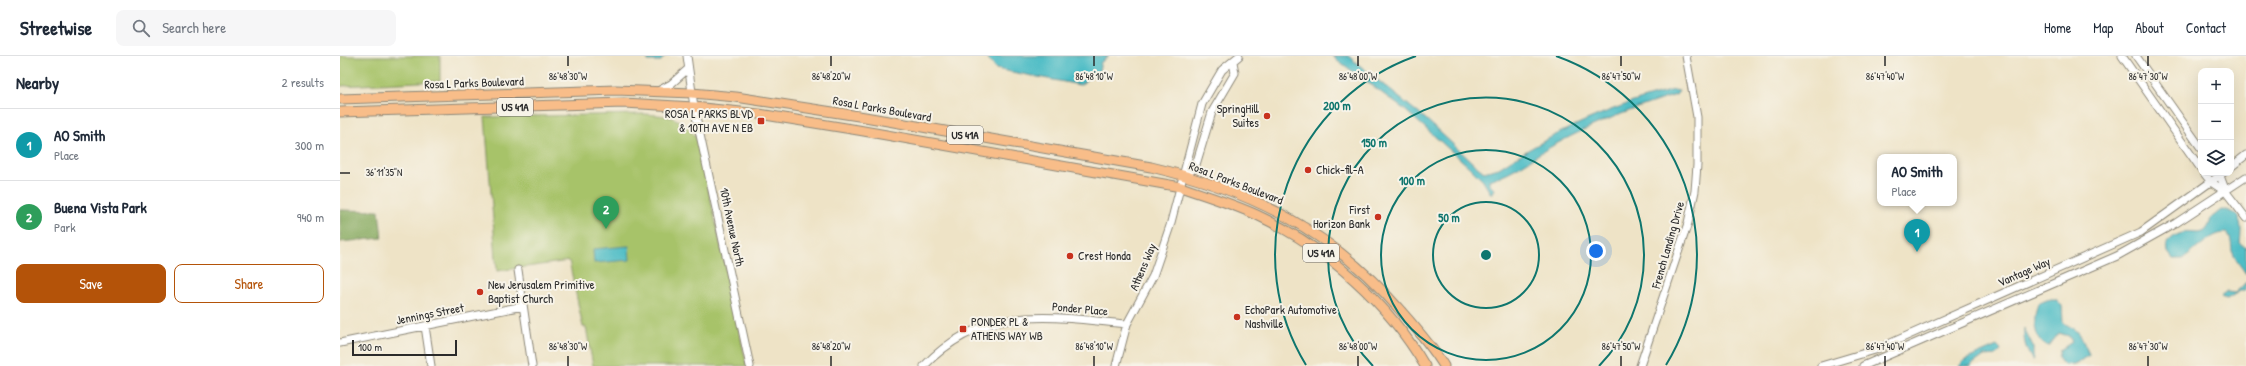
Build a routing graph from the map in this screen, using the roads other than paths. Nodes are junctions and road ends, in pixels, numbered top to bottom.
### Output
1 (1239, 56) edge
2 (1686, 56) edge
3 (2122, 56) edge
4 (2136, 56) edge
5 (687, 61) edge
6 (1234, 62) junction
7 (658, 91) junction
8 (692, 93) junction
9 (340, 99) edge
10 (694, 107) junction
11 (340, 112) edge
12 (2198, 144) edge
13 (2246, 155) edge
14 (2198, 165) edge
15 (2234, 165) edge
16 (1185, 175) junction
17 (2206, 176) edge
18 (2218, 176) edge
19 (2222, 176) edge
20 (2246, 177) edge
21 (2211, 182) junction
22 (1181, 187) junction
23 (2226, 192) junction
24 (2246, 218) edge
25 (518, 270) dead end
26 (523, 306) junction
27 (1127, 324) junction
28 (425, 326) junction
29 (340, 343) edge
30 (1644, 355) junction
31 (431, 366) edge
32 (532, 366) edge
33 (750, 366) edge
34 (924, 366) edge
35 (1116, 366) edge
36 (1425, 366) edge
37 (1444, 366) edge
38 (1636, 366) edge
39 (1640, 366) edge
40 (1647, 366) edge
41 (1821, 366) edge
42 (1863, 366) edge

1 - 6 street, Athens Way
2 - 30 street, French Landing Drive
3 - 14 street
4 - 12 street
5 - 7 street
5 - 8 street, 10th Avenue North
6 - 16 street, Athens Way
6 - 16 street, Athens Way
7 - 8 main road, Rosa L Parks Boulevard / US 41A
7 - 9 main road, Rosa L Parks Boulevard / US 41A
8 - 10 street, 10th Avenue North
8 - 16 main road, Rosa L Parks Boulevard / US 41A
10 - 11 main road, Rosa L Parks Boulevard / US 41A
10 - 22 main road, Rosa L Parks Boulevard / US 41A
10 - 33 street, 10th Avenue North
13 - 15 street
16 - 22 street, Athens Way
16 - 37 main road, Rosa L Parks Boulevard / US 41A
17 - 21 street
18 - 21 street, Vantage Way
19 - 23 street
20 - 23 street, Vantage Way
21 - 23 street
21 - 41 street, Vantage Way
22 - 27 street, Athens Way
22 - 36 main road, Rosa L Parks Boulevard / US 41A
23 - 24 street
23 - 42 street, Vantage Way
25 - 26 street
26 - 28 street, Jennings Street
26 - 32 street
27 - 34 street, Ponder Place
27 - 35 street, Athens Way
28 - 29 street, Jennings Street
28 - 31 street
30 - 38 street
30 - 39 street, French Landing Drive
30 - 40 street

